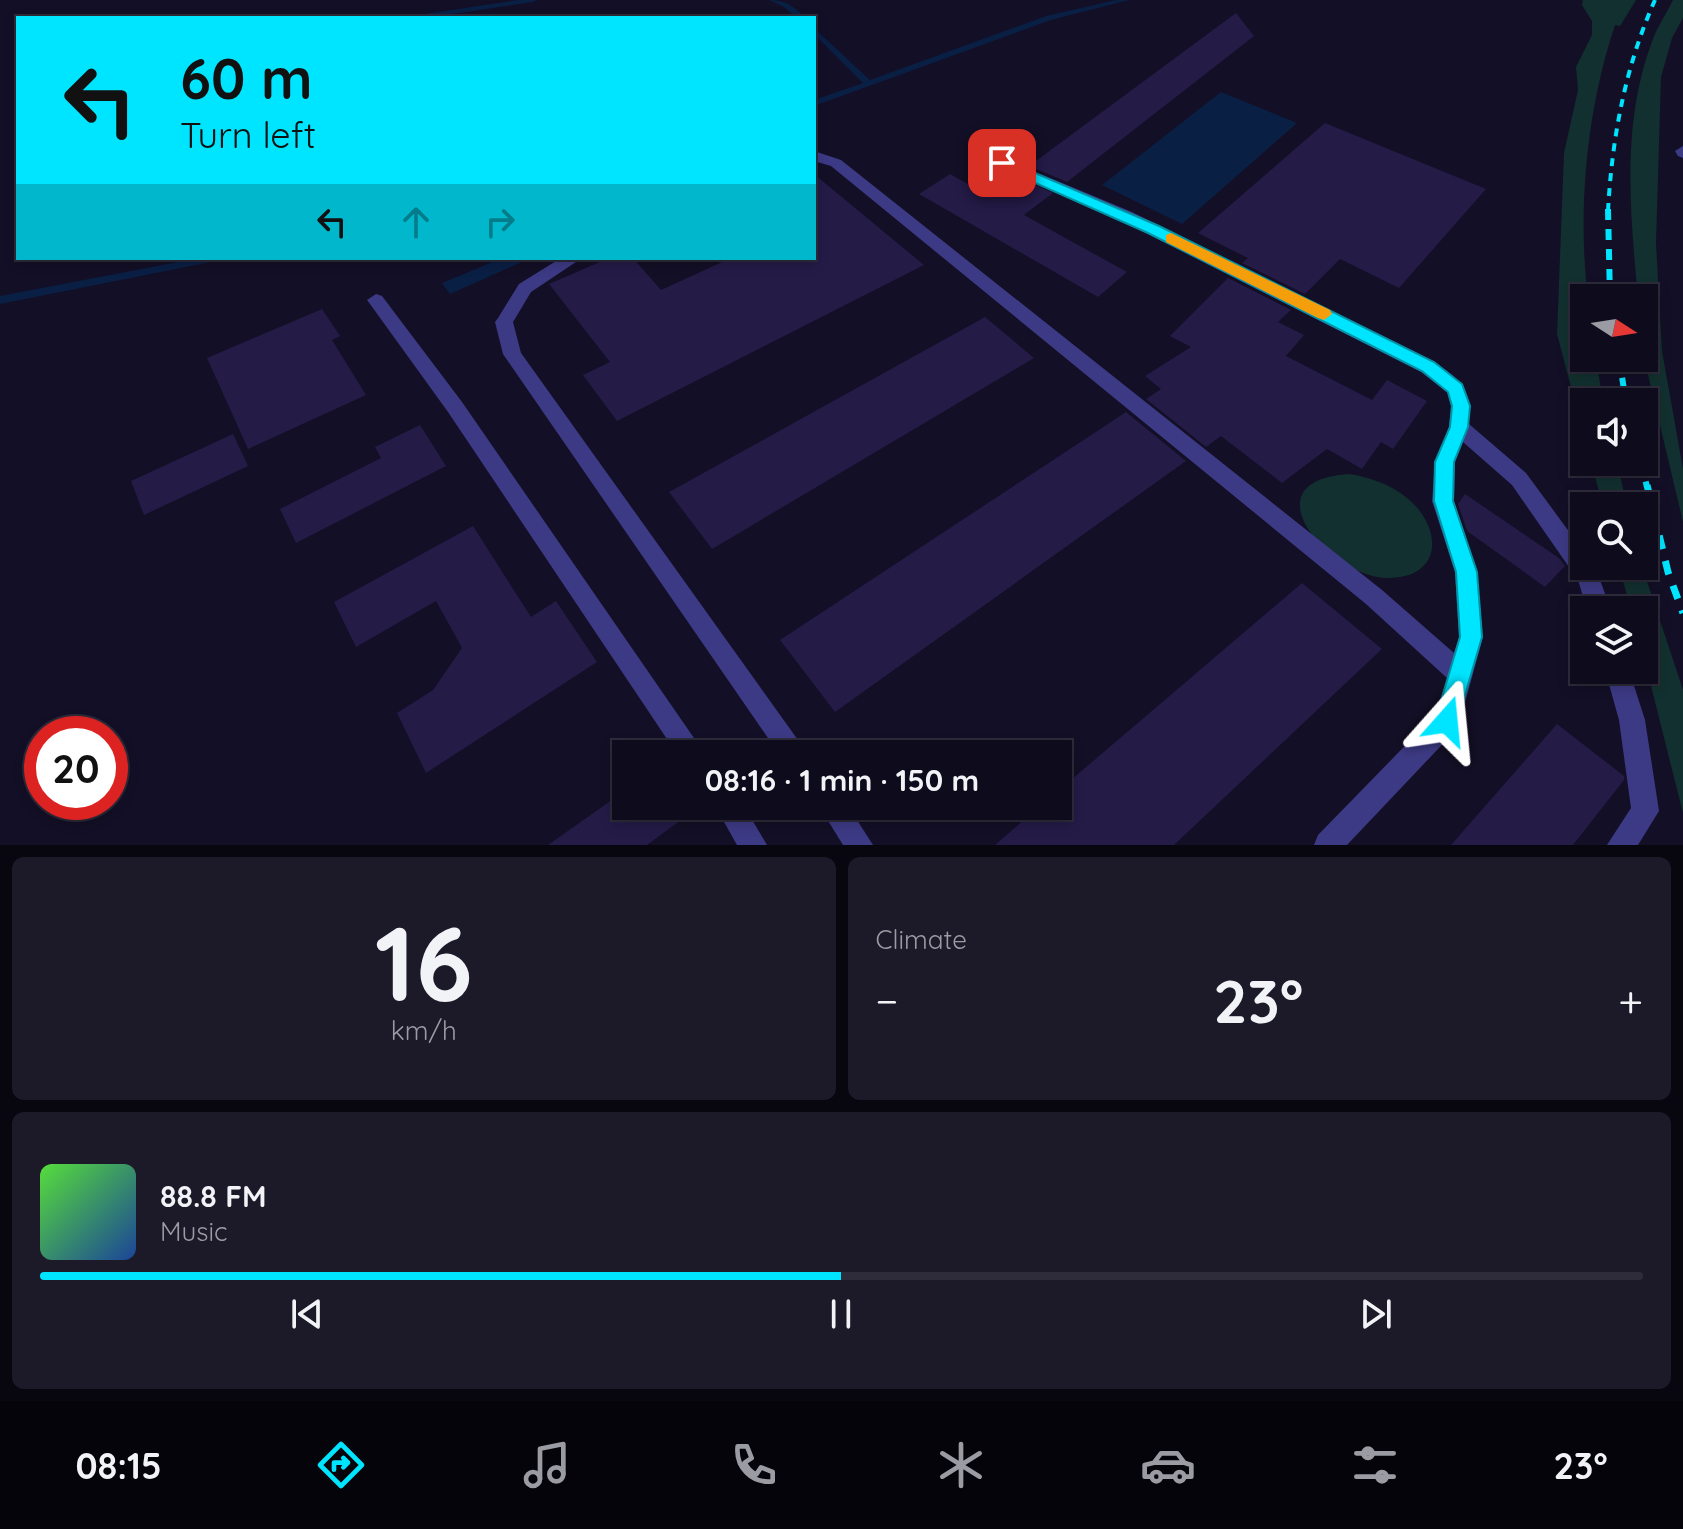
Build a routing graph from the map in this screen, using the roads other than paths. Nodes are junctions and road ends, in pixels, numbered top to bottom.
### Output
1 (816, 157) edge
2 (1002, 163) dead end
3 (570, 260) edge
4 (376, 300) dead end
5 (1459, 427) junction
6 (1594, 596) edge
7 (1462, 675) junction
8 (1621, 684) edge
9 (682, 740) edge
10 (785, 740) edge
11 (737, 820) edge
12 (842, 820) edge
13 (753, 845) edge
14 (859, 845) edge
15 (1328, 845) edge
16 (1621, 845) edge

1 - 7 street
2 - 5 street
3 - 10 street
4 - 9 street
5 - 6 street
5 - 7 street
7 - 15 street
8 - 16 street
11 - 13 street
12 - 14 street

